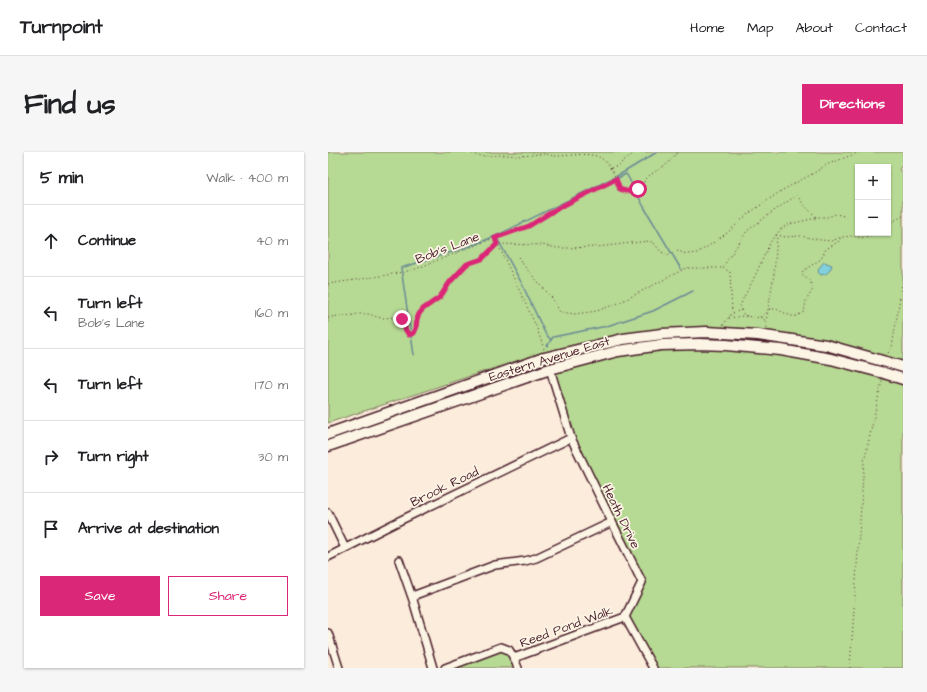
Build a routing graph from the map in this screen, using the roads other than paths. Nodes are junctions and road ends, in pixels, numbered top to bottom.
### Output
1 (903, 367) edge
2 (550, 369) junction
3 (903, 379) edge
4 (328, 434) edge
5 (571, 438) junction
6 (328, 446) edge
7 (328, 513) edge
8 (612, 522) junction
9 (345, 548) junction
10 (328, 556) edge
11 (399, 560) dead end
12 (413, 600) junction
13 (625, 617) junction
14 (328, 633) edge
15 (514, 658) junction
16 (339, 668) edge
17 (433, 668) edge
18 (445, 668) edge
19 (518, 668) edge
20 (653, 668) edge

1 - 4 highway, Eastern Avenue East
2 - 3 highway, Eastern Avenue East
2 - 5 street, Heath Drive
2 - 6 highway, Eastern Avenue East
5 - 8 street, Heath Drive
5 - 9 street, Brook Road
7 - 9 street
8 - 12 street
8 - 13 street, Heath Drive
9 - 10 street, Brook Road
11 - 12 street
12 - 17 street
13 - 15 street, Reed Pond Walk
13 - 20 street
14 - 16 street
15 - 18 street, Reed Pond Walk
15 - 19 street, Reed Pond Walk

